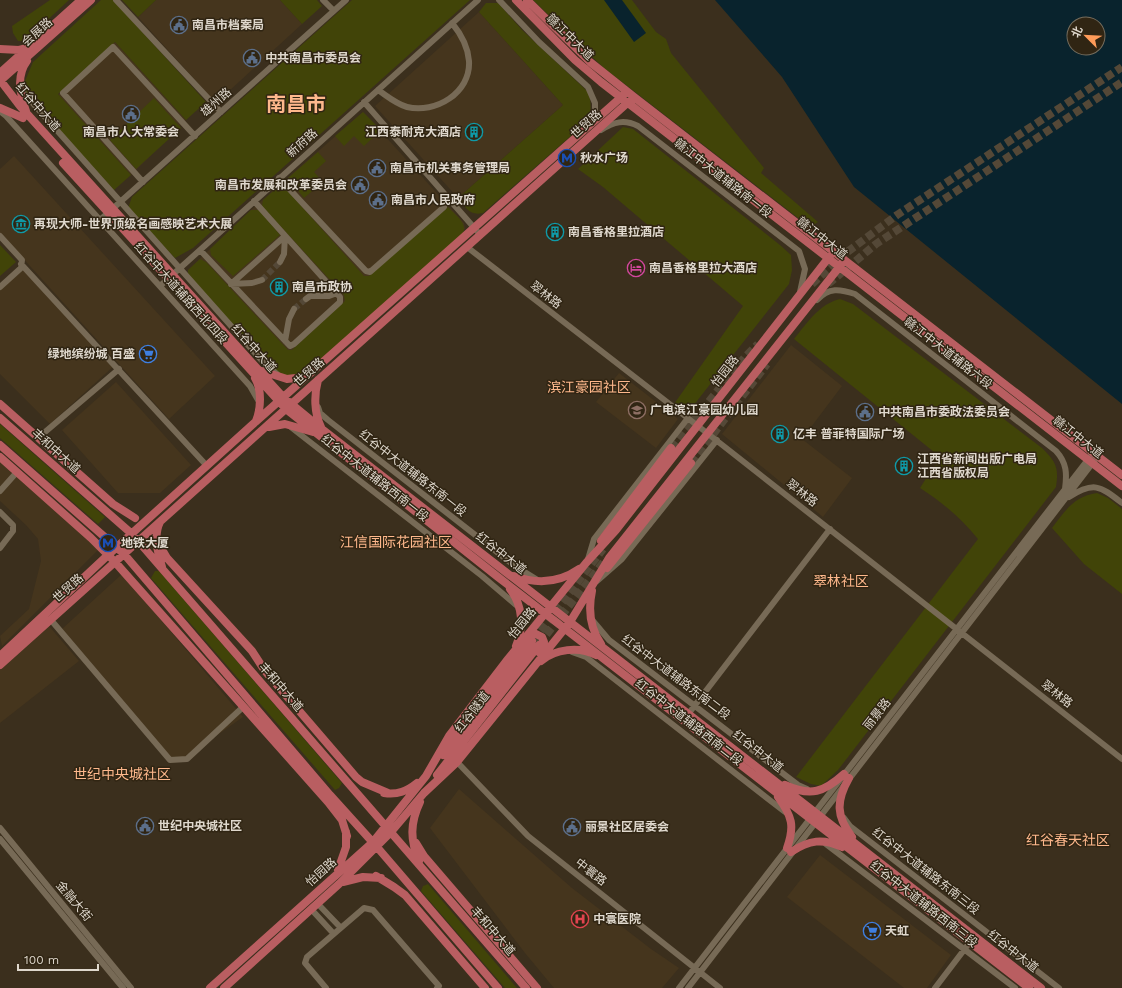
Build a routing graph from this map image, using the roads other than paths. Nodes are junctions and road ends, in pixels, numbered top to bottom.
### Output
1 (81, 0) edge
2 (91, 0) edge
3 (116, 0) edge
4 (324, 0) edge
5 (346, 0) edge
6 (478, 0) edge
7 (499, 0) edge
8 (516, 0) edge
9 (527, 0) edge
10 (334, 11) junction
11 (452, 23) junction
12 (1, 49) edge
13 (31, 50) junction
14 (0, 73) edge
15 (0, 81) edge
16 (20, 89) junction
17 (0, 90) edge
18 (378, 90) junction
19 (628, 97) junction
20 (364, 102) junction
21 (0, 108) edge
22 (0, 111) edge
23 (221, 112) junction
24 (26, 116) junction
25 (591, 131) junction
26 (194, 136) junction
27 (279, 178) junction
28 (143, 182) junction
29 (254, 201) junction
30 (120, 202) junction
31 (444, 208) dead end
32 (110, 211) junction
33 (100, 220) junction
34 (474, 227) junction
35 (481, 235) junction
36 (0, 236) edge
37 (285, 236) junction
38 (466, 247) junction
39 (200, 250) junction
40 (830, 255) junction
41 (280, 262) tunnel mouth
42 (842, 264) junction
43 (21, 266) junction
44 (179, 268) junction
45 (170, 276) junction
46 (262, 280) tunnel mouth
47 (231, 284) junction
48 (0, 286) edge
49 (160, 286) junction
50 (337, 293) junction
51 (800, 293) junction
52 (306, 299) tunnel mouth
53 (294, 309) tunnel mouth
54 (794, 327) junction
55 (285, 341) junction
56 (119, 369) junction
57 (254, 369) junction
58 (310, 373) junction
59 (287, 379) junction
60 (318, 380) junction
61 (281, 399) junction
62 (315, 400) junction
63 (0, 404) edge
64 (260, 404) junction
65 (289, 406) junction
66 (0, 418) edge
67 (688, 418) junction
68 (256, 422) junction
69 (285, 424) junction
70 (698, 426) junction
71 (261, 431) junction
72 (319, 431) junction
73 (707, 432) junction
74 (38, 438) junction
75 (717, 440) junction
76 (0, 445) edge
77 (671, 448) tunnel mouth
78 (0, 457) edge
79 (1093, 458) junction
80 (692, 463) tunnel mouth
81 (207, 466) junction
82 (17, 472) junction
83 (1122, 475) edge
84 (1122, 486) edge
85 (1065, 489) junction
86 (0, 491) edge
87 (1066, 499) junction
88 (1122, 503) edge
89 (104, 510) junction
90 (0, 512) edge
91 (157, 512) junction
92 (134, 518) junction
93 (162, 520) junction
94 (830, 529) junction
95 (132, 534) junction
96 (138, 541) junction
97 (157, 541) junction
98 (117, 547) junction
99 (0, 548) edge
100 (124, 554) junction
101 (108, 555) junction
102 (115, 562) junction
103 (586, 563) junction
104 (163, 570) junction
105 (508, 574) junction
106 (498, 577) junction
107 (545, 582) junction
108 (595, 582) junction
109 (548, 610) junction
110 (521, 614) junction
111 (590, 617) junction
112 (50, 620) junction
113 (567, 625) junction
114 (959, 632) junction
115 (567, 650) junction
116 (1, 654) edge
117 (607, 656) junction
118 (508, 659) junction
119 (0, 666) edge
120 (534, 667) junction
121 (695, 705) junction
122 (243, 707) junction
123 (689, 713) junction
124 (1122, 759) edge
125 (457, 762) junction
126 (426, 776) junction
127 (846, 776) junction
128 (343, 777) junction
129 (775, 780) junction
130 (772, 788) junction
131 (812, 791) junction
132 (388, 793) junction
133 (424, 793) junction
134 (330, 795) junction
135 (840, 812) junction
136 (818, 813) junction
137 (791, 820) junction
138 (812, 821) junction
139 (0, 828) edge
140 (389, 829) junction
141 (412, 833) junction
142 (347, 836) junction
143 (0, 839) edge
144 (818, 840) junction
145 (375, 844) junction
146 (855, 848) junction
147 (789, 850) junction
148 (428, 875) junction
149 (376, 876) junction
150 (333, 877) junction
151 (339, 884) junction
152 (417, 895) junction
153 (314, 907) junction
154 (340, 927) junction
155 (333, 933) junction
156 (970, 942) junction
157 (964, 949) junction
158 (694, 968) junction
159 (700, 972) junction
160 (123, 988) edge
161 (131, 988) edge
162 (210, 988) edge
163 (224, 988) edge
164 (326, 988) edge
165 (437, 988) edge
166 (485, 988) edge
167 (498, 988) edge
168 (526, 988) edge
169 (537, 988) edge
170 (679, 988) edge
171 (688, 988) edge
172 (720, 988) edge
173 (935, 988) edge
174 (1015, 988) edge
175 (1029, 988) edge
176 (1041, 988) edge
177 (1059, 988) edge

1 - 13 main road, 会展路
2 - 13 main road, 会展路
3 - 23 street
4 - 10 street
5 - 10 street, 雄州路
6 - 11 street, 新府路
7 - 25 street
8 - 19 main road, 赣江中大道
9 - 19 main road, 赣江中大道
10 - 23 street, 雄州路
11 - 18 street, 新府路
11 - 18 street
12 - 13 main road
13 - 14 main road, 会展路
13 - 15 main road, 会展路
13 - 16 main road
15 - 24 main road, 红谷中大道
16 - 24 main road
16 - 30 street
17 - 24 main road, 红谷中大道
18 - 20 street, 新府路
19 - 25 main road, 世贸路
19 - 40 main road, 赣江中大道
20 - 27 street, 新府路
20 - 34 street
21 - 24 main road
22 - 33 street, 红谷中大道辅路西北四段
23 - 26 street, 雄州路
24 - 32 main road, 红谷中大道
25 - 34 main road, 世贸路
25 - 35 main road, 世贸路
25 - 51 street, 赣江中大道辅路南一段
26 - 28 street, 雄州路
26 - 28 street
27 - 29 street, 新府路
27 - 31 street
28 - 30 street, 雄州路
29 - 37 street
29 - 39 street, 新府路
30 - 32 street, 雄州路
30 - 44 street
32 - 33 street, 雄州路
32 - 45 main road, 红谷中大道
33 - 49 street, 红谷中大道辅路西北四段
34 - 35 street
34 - 58 main road, 世贸路
35 - 38 main road, 世贸路
36 - 43 street
37 - 41 street
37 - 47 street
37 - 50 street
38 - 60 main road, 世贸路
38 - 67 street, 翠林路
39 - 44 street, 新府路
39 - 47 street
40 - 42 main road, 赣江中大道
40 - 51 main road, 怡园路
42 - 54 main road, 怡园路
42 - 79 main road, 赣江中大道
43 - 48 street
43 - 56 street
44 - 45 street, 新府路
44 - 59 street
45 - 49 street, 新府路
45 - 57 main road, 红谷中大道
46 - 47 street
47 - 55 street
49 - 64 street, 红谷中大道辅路西北四段
50 - 52 street
50 - 55 street
51 - 70 main road, 怡园路
53 - 55 street
54 - 73 main road, 怡园路
54 - 85 street, 赣江中大道辅路六段
56 - 74 street
56 - 81 street
57 - 59 main road
57 - 61 main road, 红谷中大道
57 - 64 main road
58 - 59 main road
58 - 61 main road, 世贸路
60 - 62 main road
60 - 65 main road, 世贸路
61 - 65 main road, 红谷中大道
61 - 68 main road, 世贸路
62 - 72 main road
62 - 107 street, 红谷中大道辅路东南一段
63 - 74 main road
64 - 68 main road
65 - 71 main road, 世贸路
65 - 72 main road, 红谷中大道
66 - 89 main road, 丰和中大道
67 - 70 street, 翠林路
67 - 103 street
68 - 81 main road, 世贸路
69 - 71 main road
69 - 72 main road
69 - 110 street, 红谷中大道辅路西南一段
70 - 73 street, 翠林路
70 - 103 main road, 怡园路
71 - 93 main road, 世贸路
72 - 105 main road, 红谷中大道
72 - 106 main road, 红谷中大道
73 - 75 street, 翠林路
73 - 108 main road, 怡园路
74 - 92 main road
75 - 94 street, 翠林路
75 - 108 street
76 - 98 main road
77 - 103 main road
78 - 82 main road
79 - 83 main road, 赣江中大道
79 - 84 main road, 赣江中大道
79 - 85 street, 丽景路
79 - 87 street, 丽景路
80 - 108 main road
81 - 91 main road, 世贸路
82 - 86 street
82 - 101 main road
85 - 114 street, 丽景路
87 - 88 street
87 - 114 street, 丽景路
89 - 92 main road
89 - 95 main road, 丰和中大道
90 - 99 street
91 - 92 main road
91 - 95 main road, 世贸路
93 - 96 main road, 世贸路
93 - 97 main road
94 - 114 street, 翠林路
94 - 121 street
95 - 96 main road, 丰和中大道
95 - 98 main road, 世贸路
96 - 100 main road, 世贸路
96 - 104 main road, 丰和中大道
97 - 104 main road
97 - 132 main road
98 - 100 main road
98 - 101 main road, 世贸路
100 - 102 main road, 世贸路
100 - 134 main road
101 - 102 main road
101 - 116 main road, 世贸路
102 - 112 main road, 世贸路
102 - 122 main road
103 - 107 main road
103 - 109 main road, 怡园路
104 - 128 main road, 丰和中大道
105 - 107 main road
105 - 109 main road, 红谷中大道
106 - 109 main road, 红谷中大道
106 - 110 main road
108 - 111 main road
108 - 113 main road, 怡园路
109 - 113 main road, 红谷中大道
109 - 118 main road, 怡园路
110 - 118 main road
111 - 117 main road
111 - 121 street, 红谷中大道辅路东南二段
112 - 119 main road, 世贸路
112 - 122 street
113 - 117 main road, 红谷中大道
113 - 120 main road, 怡园路
114 - 124 street, 翠林路
114 - 127 street, 丽景路
115 - 117 main road
115 - 120 main road
115 - 137 street, 红谷中大道辅路西南二段
117 - 123 main road, 红谷中大道
117 - 130 main road, 红谷中大道
118 - 120 main road
118 - 126 main road, 怡园路
120 - 125 main road, 怡园路
121 - 123 street
121 - 131 street, 红谷中大道辅路东南二段
122 - 142 main road
123 - 129 main road, 红谷中大道
125 - 133 main road, 怡园路
125 - 158 street, 中寰路
126 - 132 main road
126 - 133 main road, 红谷隧道
126 - 140 main road, 怡园路
127 - 131 main road
127 - 135 main road
127 - 136 street, 丽景路
128 - 132 main road
128 - 140 main road, 丰和中大道
129 - 131 main road
129 - 136 main road, 红谷中大道
130 - 137 main road
130 - 138 main road, 红谷中大道
133 - 140 main road, 怡园路
133 - 141 main road
134 - 142 main road
134 - 145 main road
135 - 146 main road
135 - 177 street, 红谷中大道辅路东南三段
136 - 138 street, 丽景路
136 - 146 main road, 红谷中大道
137 - 147 main road
138 - 146 main road, 红谷中大道
138 - 147 street, 丽景路
139 - 161 street, 金融大街
140 - 145 main road, 怡园路
140 - 148 main road, 丰和中大道
141 - 148 main road
141 - 169 main road
142 - 150 main road
143 - 160 street, 金融大街
144 - 146 main road
144 - 147 main road
144 - 157 street, 红谷中大道辅路西南三段
145 - 150 main road, 怡园路
145 - 151 main road, 怡园路
145 - 152 main road
146 - 156 main road, 红谷中大道
146 - 176 main road, 红谷中大道
147 - 158 street, 丽景路
147 - 159 street, 丽景路
148 - 168 main road, 丰和中大道
149 - 151 main road
149 - 152 main road
149 - 166 main road
150 - 162 main road, 怡园路
151 - 153 main road, 怡园路
152 - 167 main road
153 - 154 street
153 - 155 street
153 - 163 main road, 怡园路
154 - 155 street
154 - 165 street
155 - 164 street
156 - 157 street
156 - 175 main road, 红谷中大道
157 - 173 street
157 - 174 street, 红谷中大道辅路西南三段
158 - 159 street, 中寰路
158 - 170 street, 丽景路
159 - 171 street, 丽景路
159 - 172 street, 中寰路

